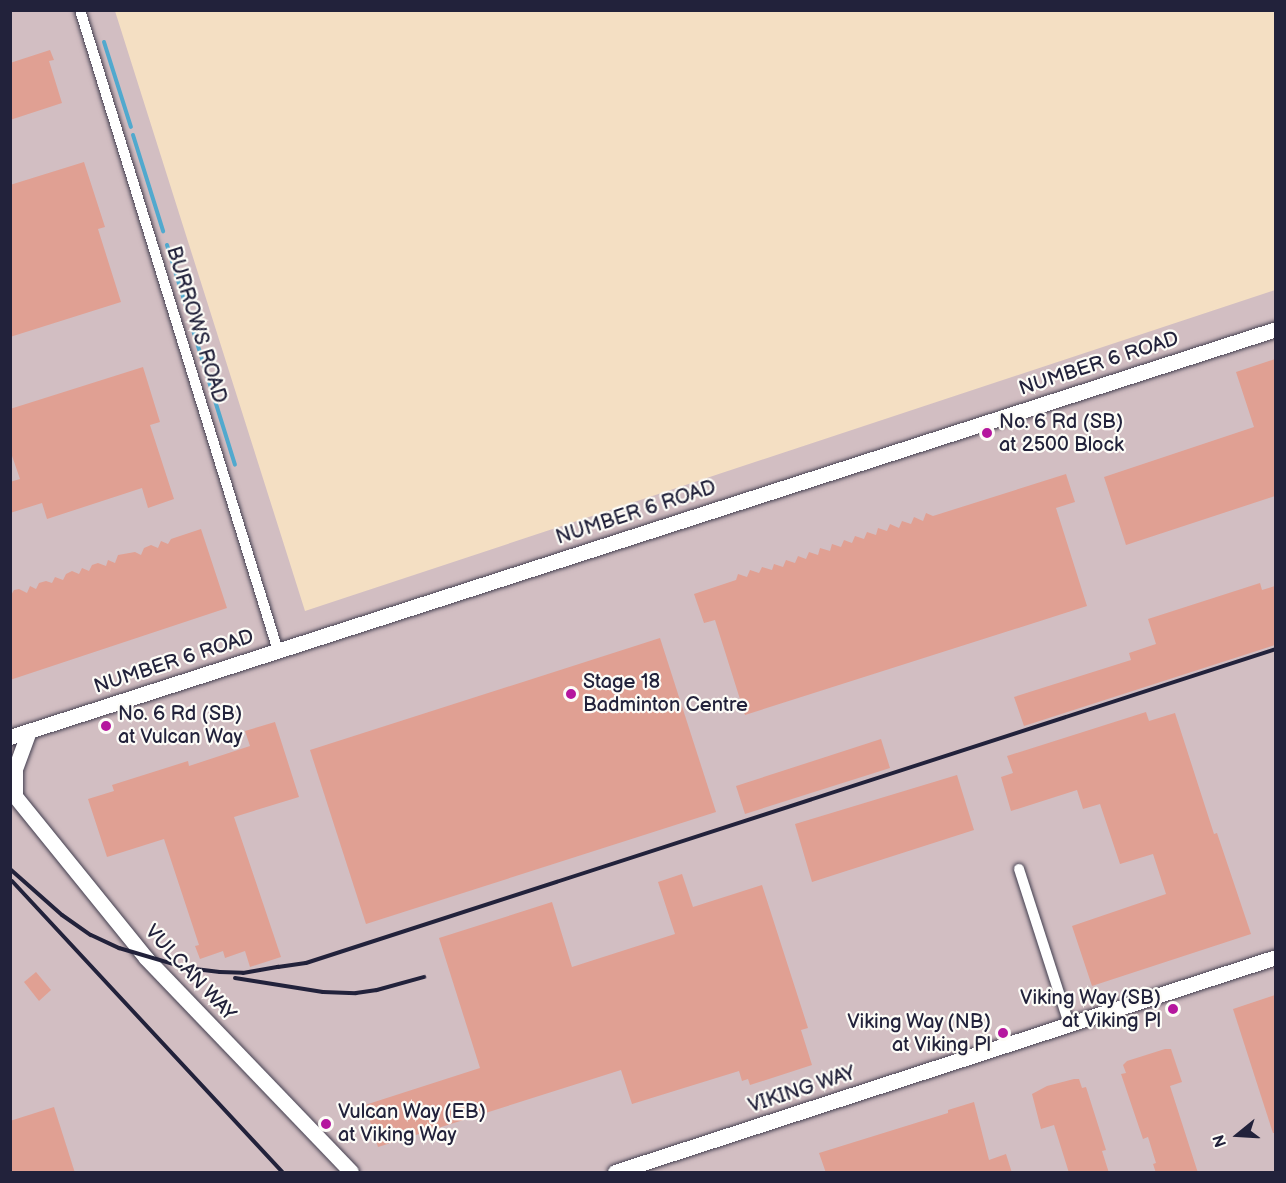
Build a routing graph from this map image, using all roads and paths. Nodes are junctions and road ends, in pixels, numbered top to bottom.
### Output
1 (80, 10) edge
2 (1275, 329) edge
3 (278, 651) junction
4 (29, 731) junction
5 (10, 737) edge
6 (13, 793) edge
7 (1019, 869) dead end
8 (1275, 957) edge
9 (1069, 1024) junction
10 (351, 1173) edge
11 (615, 1173) edge

1 - 3 street, BURROWS ROAD
2 - 3 street, NUMBER 6 ROAD
3 - 4 street, NUMBER 6 ROAD
4 - 5 street, NUMBER 6 ROAD
4 - 6 street
6 - 10 street, VULCAN WAY
7 - 9 street
8 - 9 street, VIKING WAY
9 - 11 street, VIKING WAY

